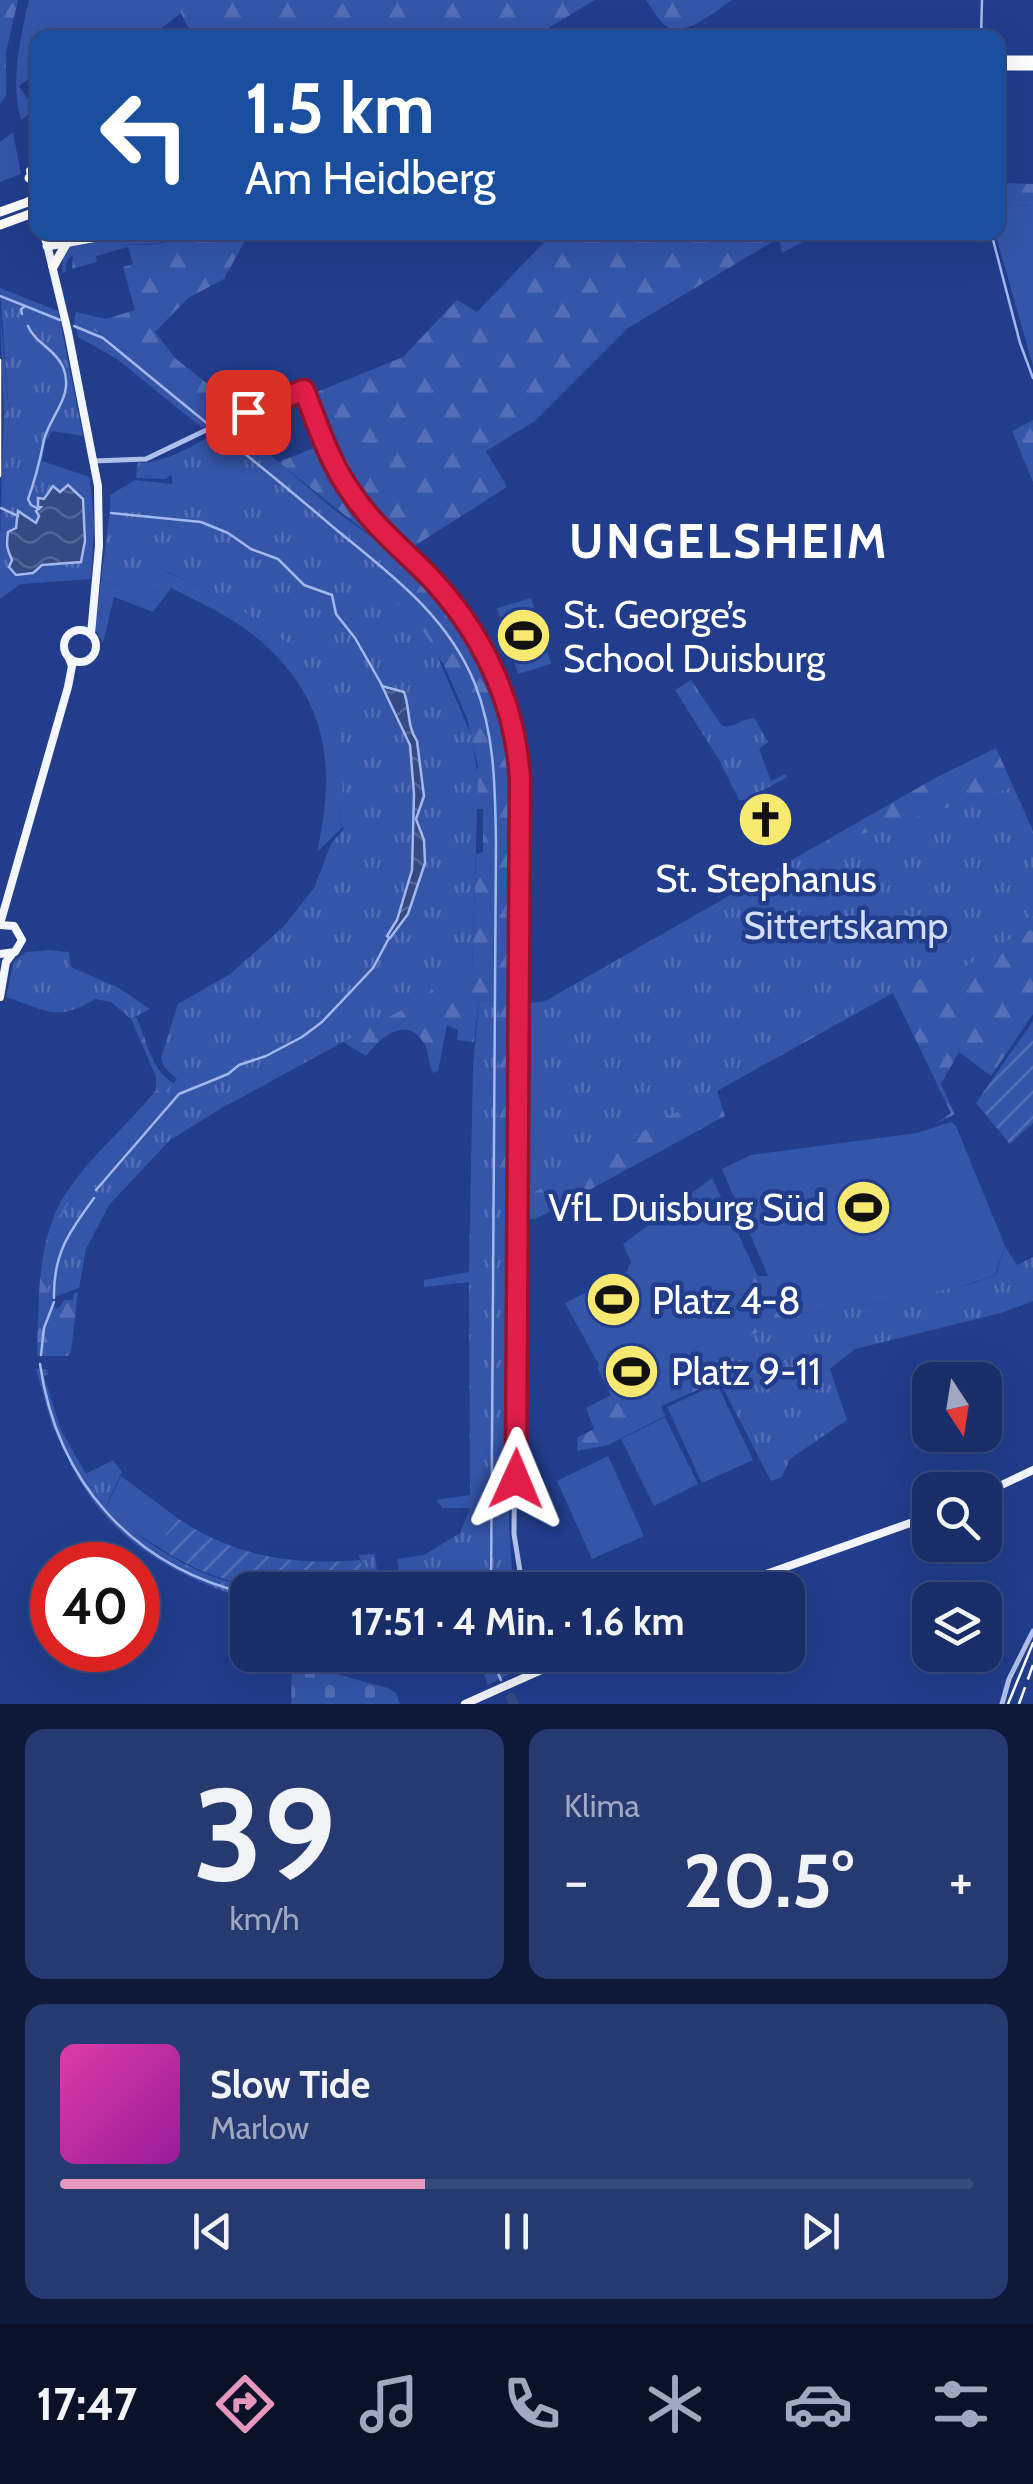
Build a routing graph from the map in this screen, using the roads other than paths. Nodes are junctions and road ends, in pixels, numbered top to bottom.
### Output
1 (1005, 63) edge
2 (1033, 63) edge
3 (30, 201) edge
4 (0, 212) edge
5 (30, 213) edge
6 (0, 225) edge
7 (46, 240) edge
8 (54, 240) edge
9 (82, 240) edge
10 (69, 242) junction
11 (53, 267) junction
12 (94, 460) junction
13 (92, 602) junction
14 (78, 630) junction
15 (90, 634) junction
16 (70, 658) junction
17 (82, 662) junction
18 (68, 687) junction
19 (11, 893) junction
20 (12, 924) junction
21 (0, 925) edge
22 (12, 954) junction
23 (0, 955) edge
24 (1, 987) edge
25 (0, 997) edge
26 (1033, 1470) edge
27 (1002, 1485) edge
28 (912, 1522) edge
29 (520, 1572) edge
30 (771, 1572) edge
31 (1033, 1631) edge
32 (538, 1672) edge
33 (465, 1704) edge
34 (1002, 1704) edge

1 - 2 highway
3 - 4 highway
5 - 6 highway
7 - 11 main road
8 - 10 highway
9 - 10 highway
10 - 11 highway
11 - 12 main road
12 - 13 main road
12 - 29 street
13 - 14 main road
13 - 15 main road
14 - 15 main road
14 - 16 main road
15 - 17 main road
16 - 17 main road
16 - 18 main road
17 - 18 main road
18 - 19 main road
19 - 20 main road
19 - 21 main road
20 - 21 main road
20 - 22 main road
22 - 23 main road
22 - 24 main road
23 - 24 main road
24 - 25 main road
26 - 27 main road
28 - 30 main road
31 - 34 street
32 - 33 main road

